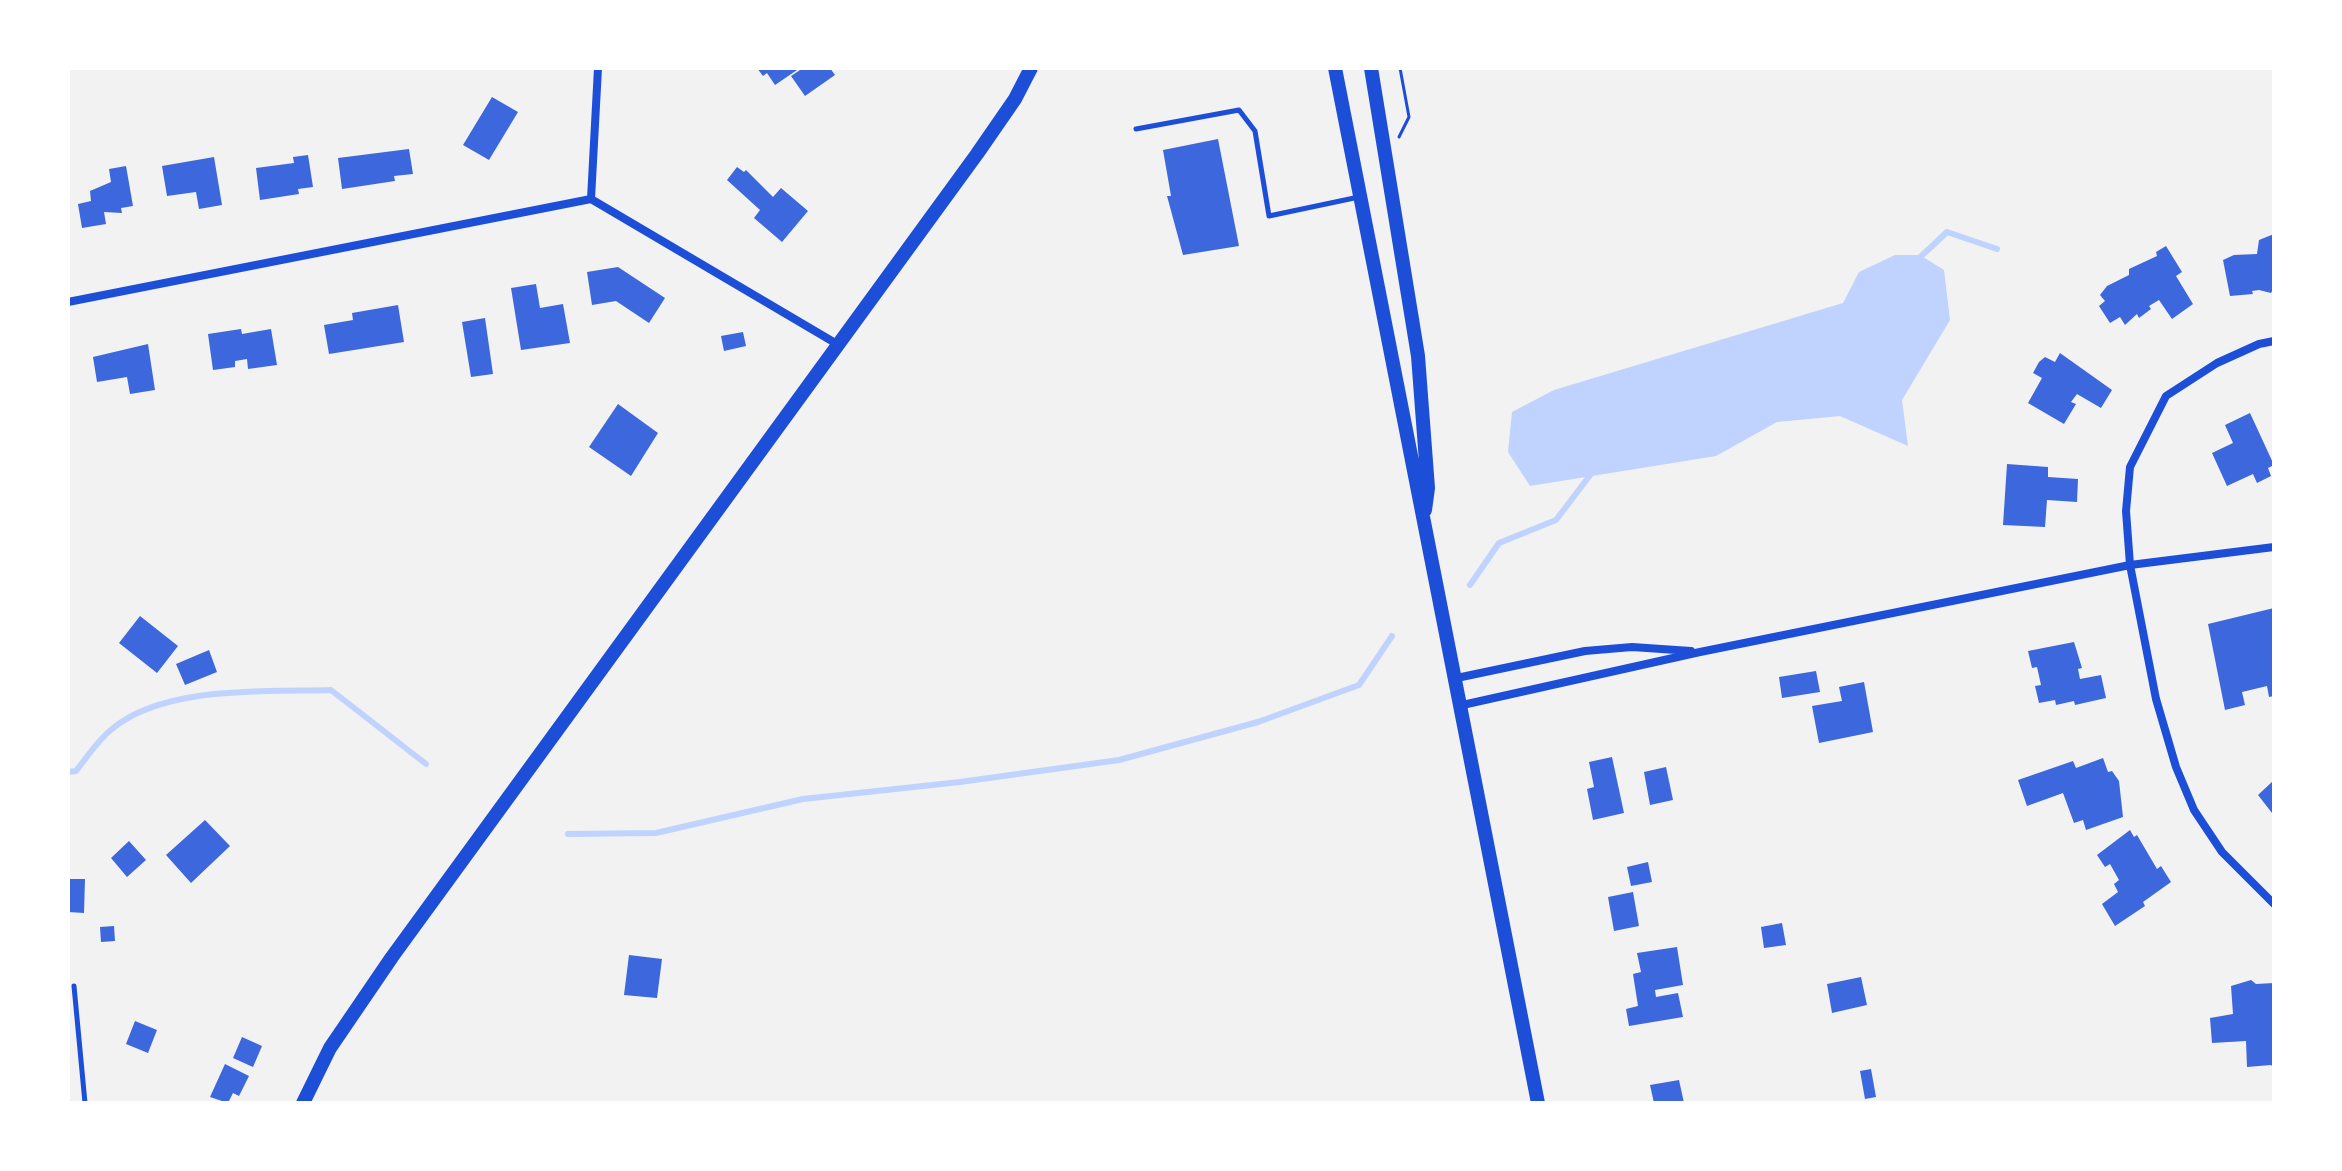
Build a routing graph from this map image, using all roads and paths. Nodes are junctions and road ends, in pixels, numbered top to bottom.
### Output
1 (598, 68) edge
2 (1031, 68) edge
3 (1335, 68) edge
4 (1371, 68) edge
5 (1400, 68) edge
6 (1409, 117) dead end
7 (1136, 129) dead end
8 (1360, 197) junction
9 (591, 199) junction
10 (68, 302) edge
11 (2274, 341) edge
12 (837, 344) junction
13 (1424, 527) junction
14 (2274, 547) edge
15 (2130, 565) junction
16 (1700, 652) junction
17 (1452, 679) junction
18 (1457, 706) junction
19 (2274, 904) edge
20 (74, 986) dead end
21 (85, 1103) edge
22 (303, 1103) edge
23 (1538, 1103) edge

1 - 9 street
2 - 12 main road
3 - 8 main road
4 - 13 main road
5 - 6 path
7 - 8 lane
8 - 13 main road
9 - 10 street
9 - 12 street
11 - 15 street
12 - 22 main road
13 - 17 main road
14 - 15 street
15 - 16 street
15 - 19 street
16 - 17 street
16 - 18 street
17 - 18 main road
18 - 23 main road
20 - 21 lane

